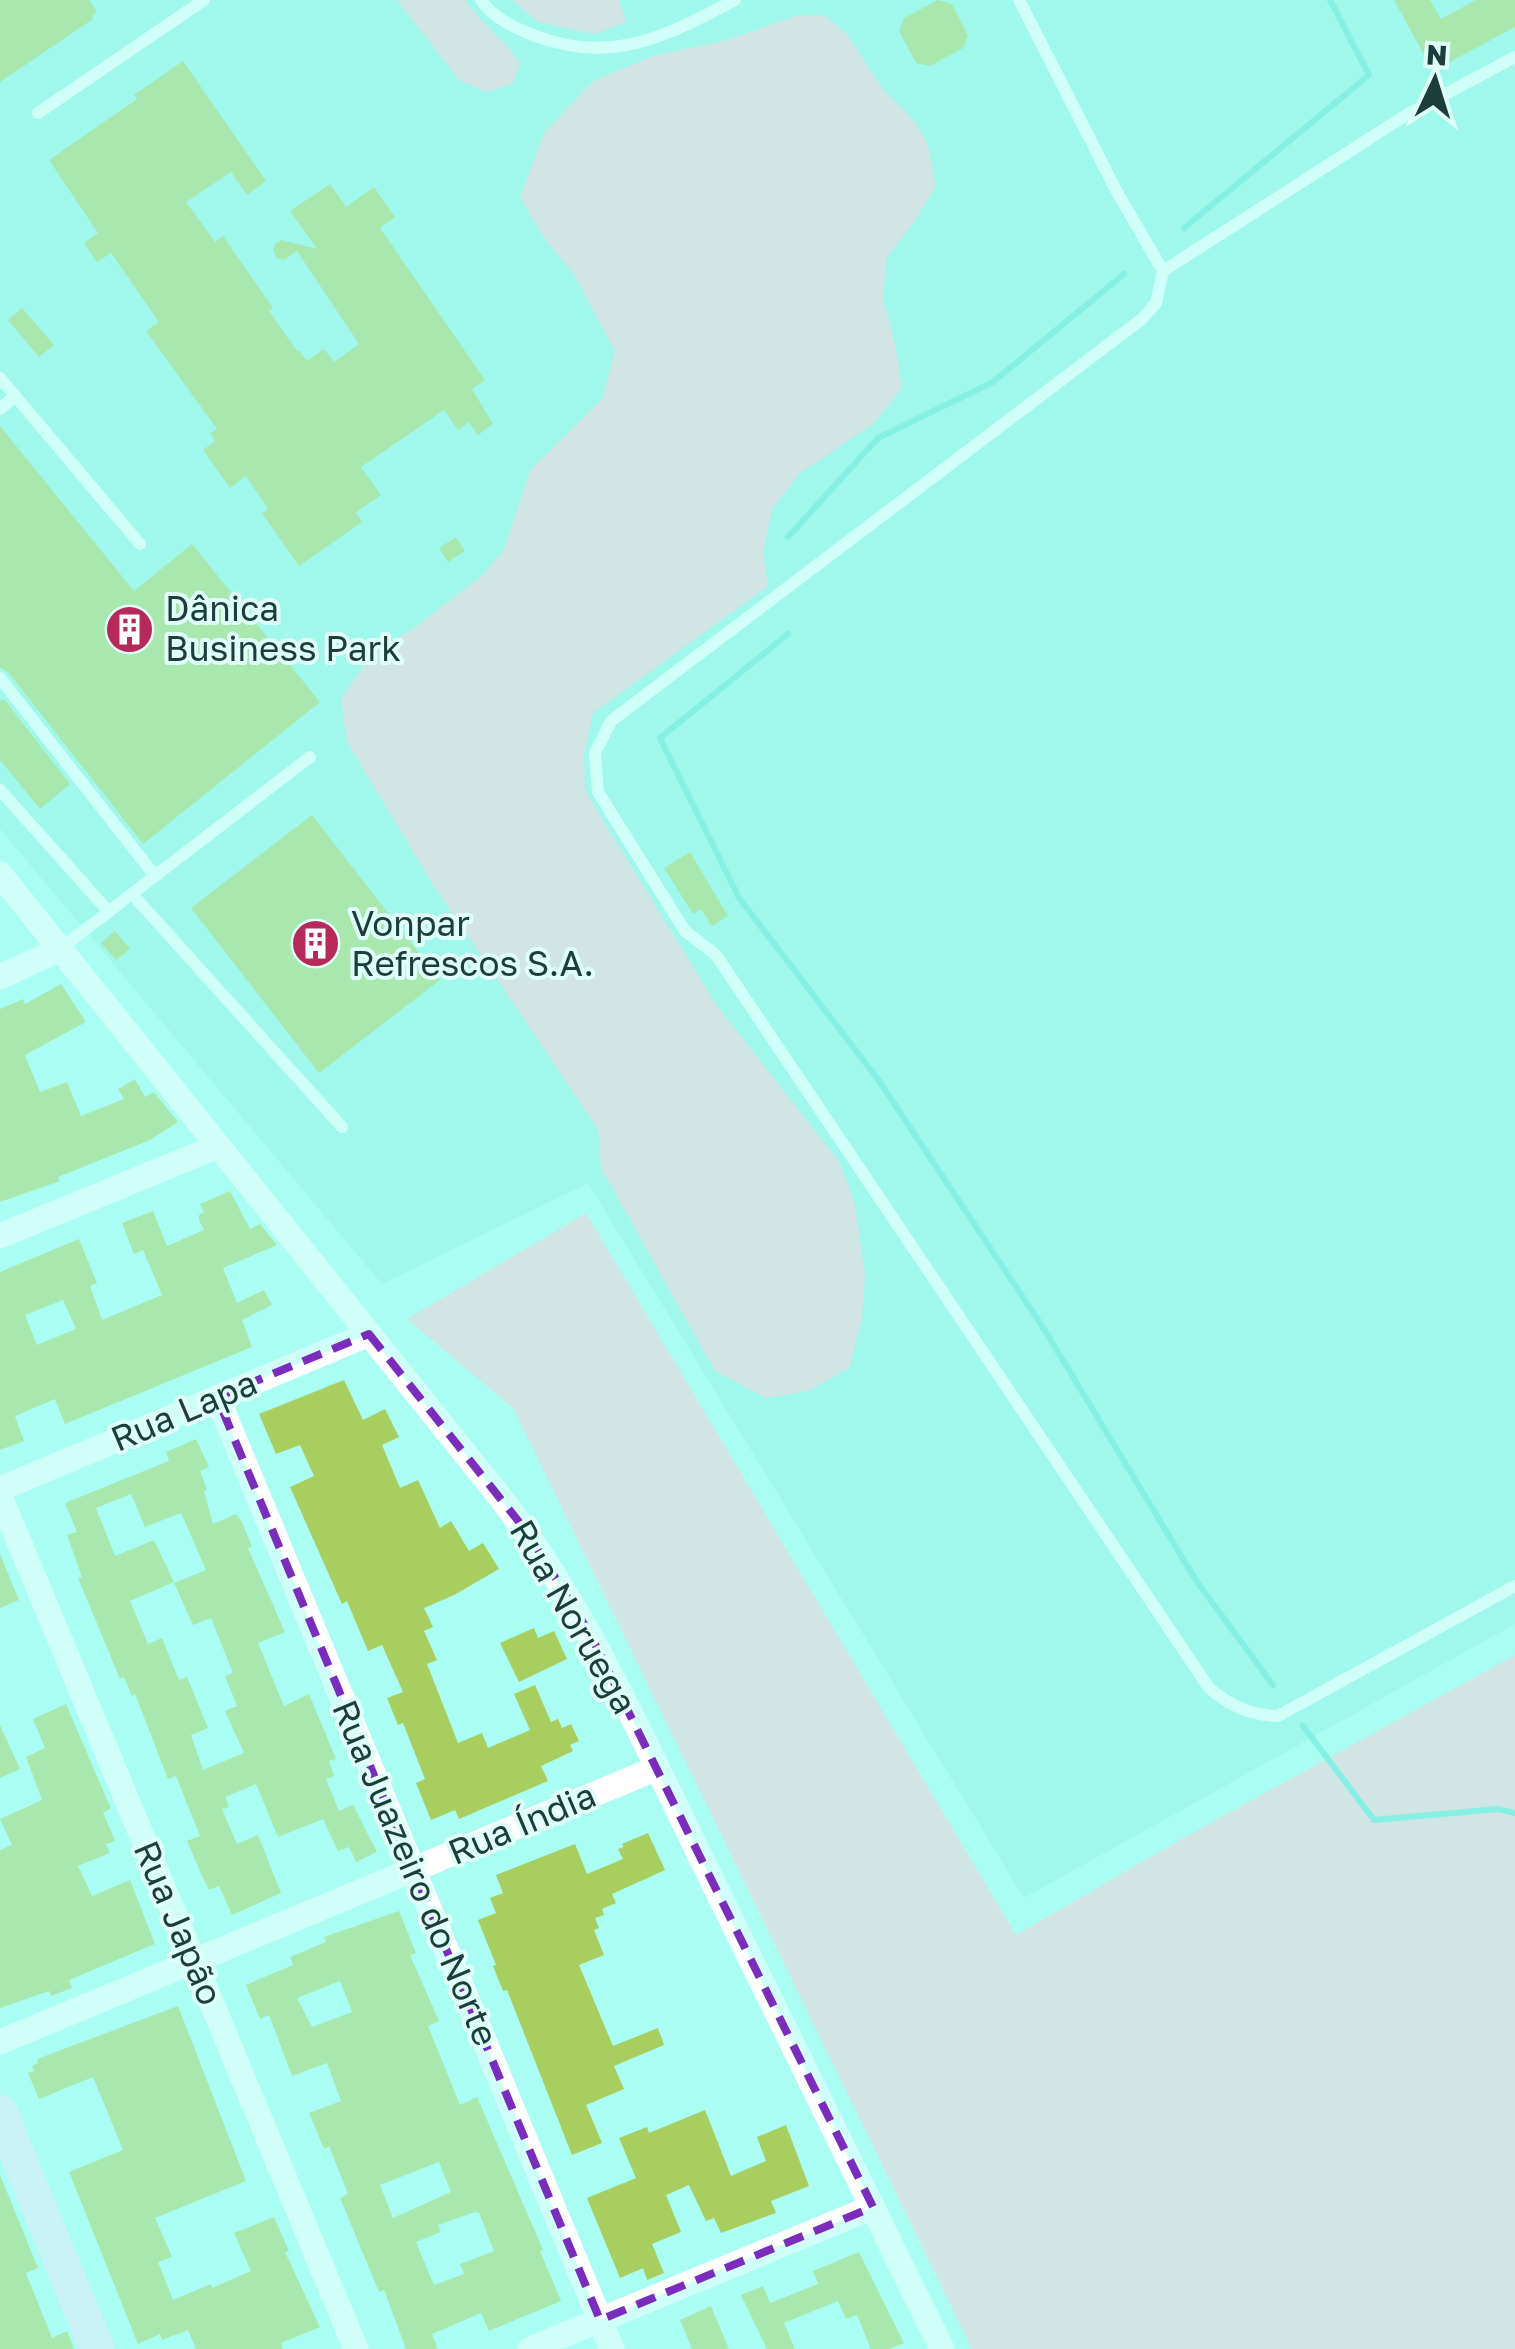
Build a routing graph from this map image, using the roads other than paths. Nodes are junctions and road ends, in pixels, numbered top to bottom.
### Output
1 (204, 0) edge
2 (482, 0) edge
3 (734, 0) edge
4 (1020, 0) edge
5 (1515, 57) edge
6 (38, 113) dead end
7 (1163, 271) junction
8 (0, 378) edge
9 (16, 396) junction
10 (0, 409) edge
11 (140, 544) dead end
12 (0, 678) edge
13 (310, 757) dead end
14 (0, 790) edge
15 (0, 874) edge
16 (155, 876) junction
17 (132, 894) junction
18 (109, 912) junction
19 (60, 950) junction
20 (0, 977) edge
21 (342, 1128) dead end
22 (218, 1146) junction
23 (0, 1236) edge
24 (369, 1334) junction
25 (218, 1397) junction
26 (0, 1488) edge
27 (0, 1496) edge
28 (1515, 1586) edge
29 (657, 1768) junction
30 (413, 1870) junction
31 (194, 1961) junction
32 (0, 2042) edge
33 (0, 2112) edge
34 (873, 2208) junction
35 (600, 2320) junction
36 (98, 2349) edge
37 (356, 2349) edge
38 (530, 2349) edge
39 (612, 2349) edge
40 (942, 2349) edge

1 - 6 lane
2 - 3 lane
4 - 7 lane
5 - 7 lane
7 - 28 lane
8 - 9 lane
9 - 10 lane
9 - 11 lane
12 - 16 lane
13 - 16 lane
14 - 18 lane
15 - 19 street, Rua Noruega
16 - 17 lane
17 - 18 lane
17 - 21 lane
18 - 19 lane
19 - 20 street
19 - 22 street, Rua Noruega
22 - 23 street
22 - 24 street, Rua Noruega
24 - 25 street, Rua Lapa
24 - 29 street, Rua Noruega
25 - 26 street, Rua Lapa
25 - 30 street, Rua Juazeiro do Norte
27 - 31 street, Rua Japão
29 - 30 street, Rua Índia
29 - 34 street, Rua Noruega
30 - 31 street, Rua Índia
30 - 35 street, Rua Juazeiro do Norte
31 - 32 street, Rua Índia
31 - 37 street, Rua Japão
33 - 36 street
34 - 35 street
34 - 40 street, Rua Noruega
35 - 38 street
35 - 39 street, Rua Juazeiro do Norte

